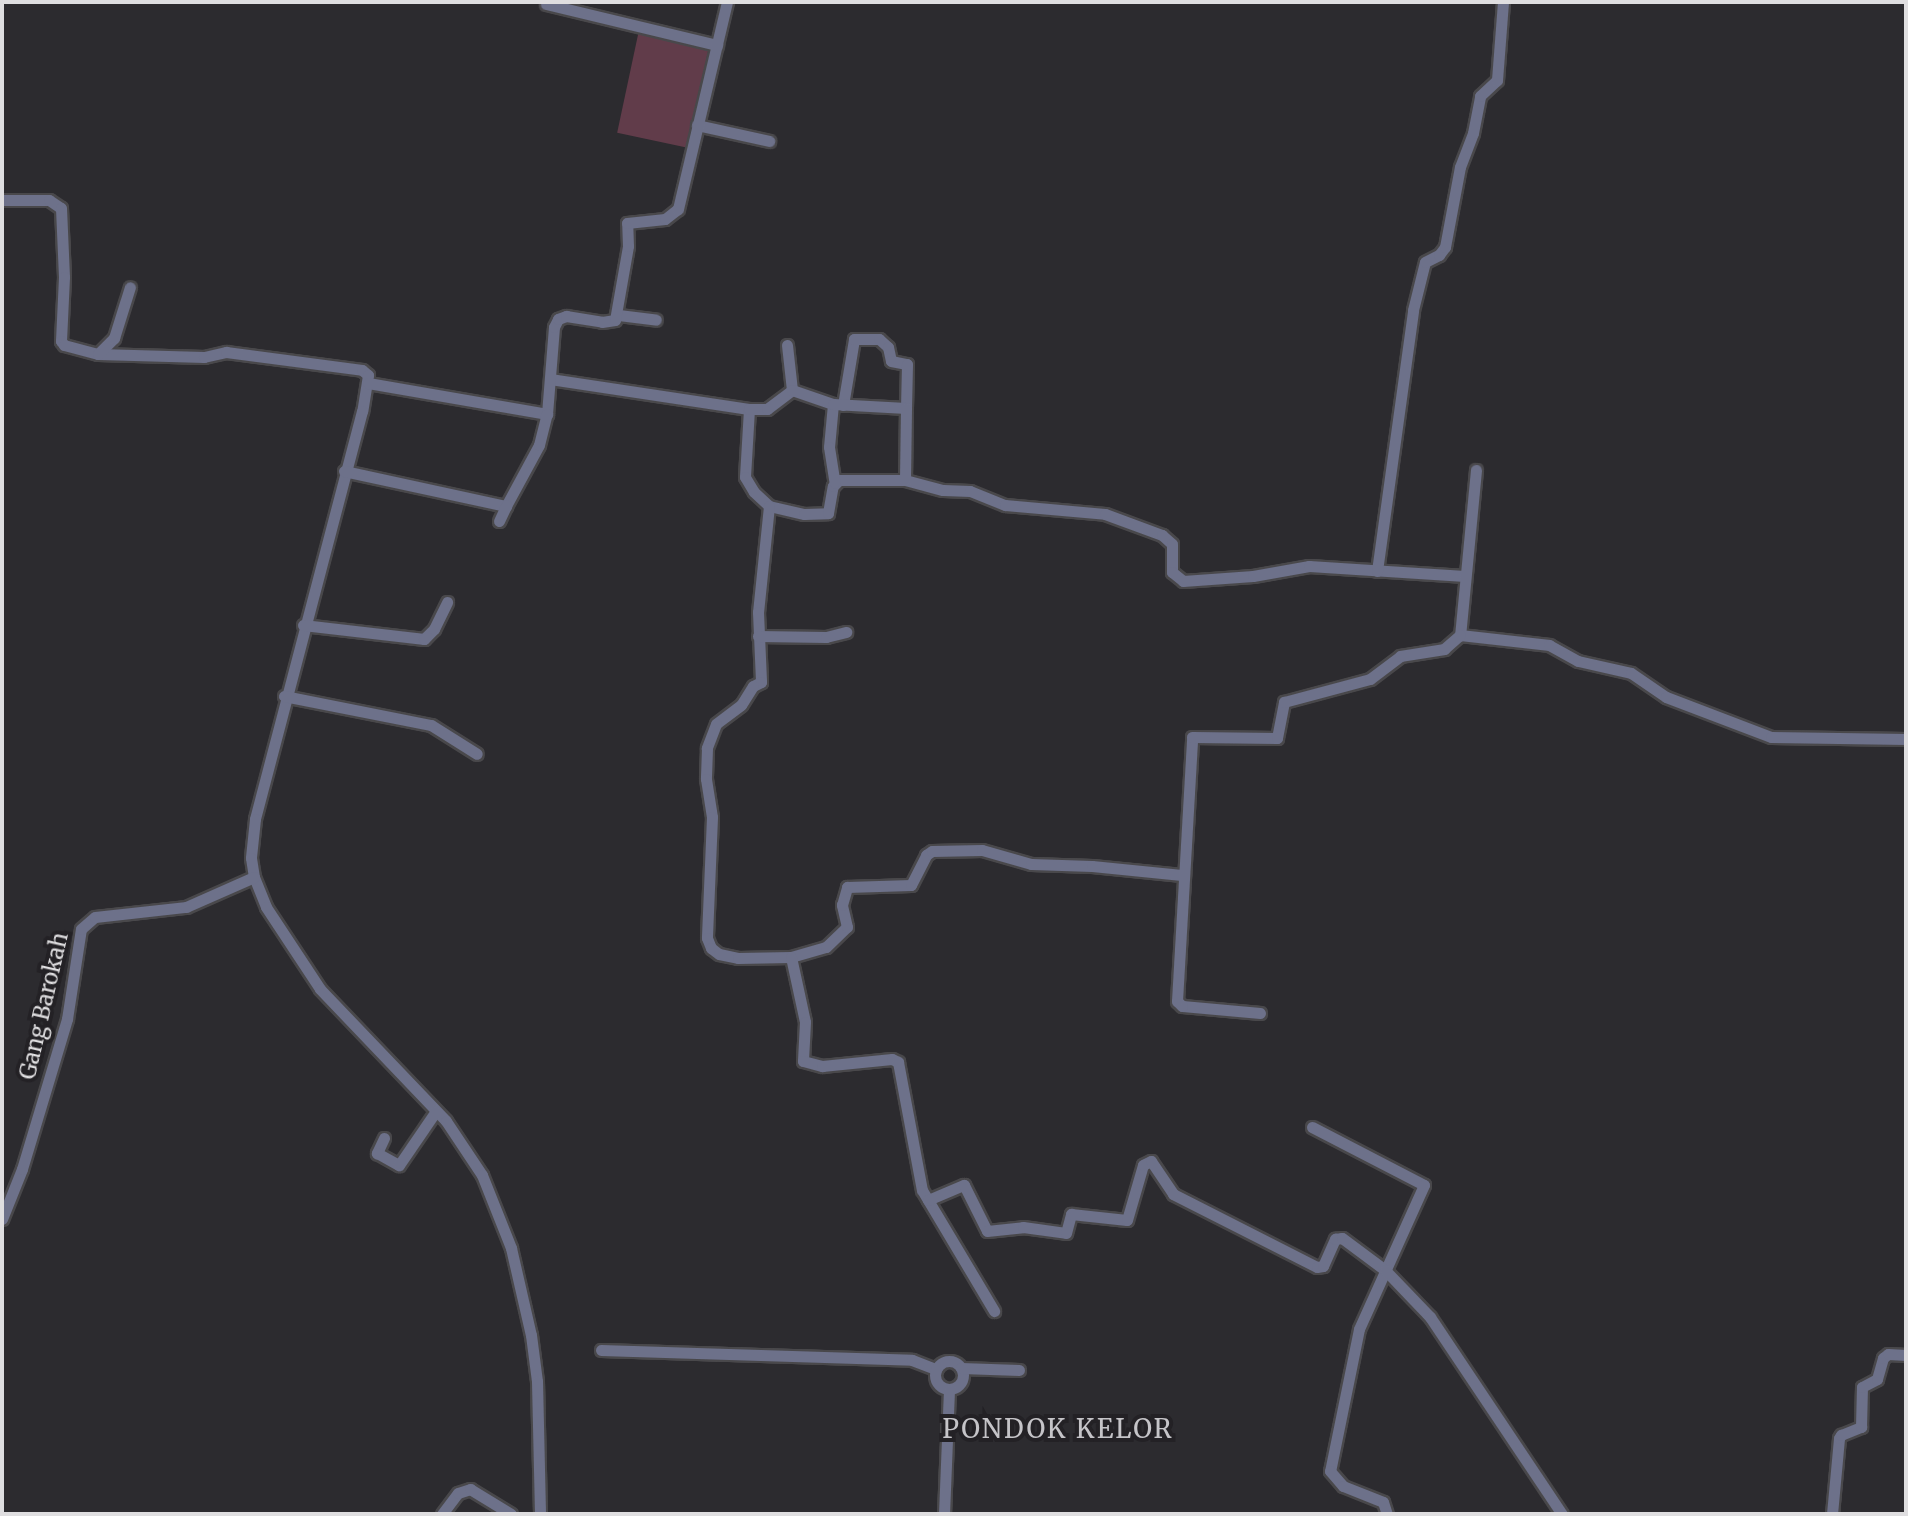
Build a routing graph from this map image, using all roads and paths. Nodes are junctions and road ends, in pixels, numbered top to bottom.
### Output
1 (727, 2) edge
2 (1503, 2) edge
3 (546, 4) dead end
4 (717, 45) junction
5 (697, 125) junction
6 (769, 141) dead end
7 (2, 200) edge
8 (130, 287) dead end
9 (618, 315) junction
10 (656, 320) dead end
11 (787, 345) dead end
12 (98, 354) junction
13 (550, 379) junction
14 (368, 383) junction
15 (792, 390) junction
16 (838, 404) junction
17 (906, 408) junction
18 (749, 409) junction
19 (547, 414) junction
20 (1476, 470) dead end
21 (344, 471) junction
22 (905, 480) junction
23 (835, 483) junction
24 (506, 506) junction
25 (769, 506) junction
26 (499, 521) dead end
27 (1377, 571) junction
28 (1465, 576) junction
29 (447, 602) dead end
30 (303, 625) junction
31 (846, 632) dead end
32 (1460, 635) junction
33 (758, 636) junction
34 (284, 696) junction
35 (1906, 739) edge
36 (477, 754) dead end
37 (1182, 875) junction
38 (254, 877) junction
39 (791, 957) junction
40 (1260, 1013) dead end
41 (436, 1111) junction
42 (1312, 1127) dead end
43 (384, 1138) dead end
44 (928, 1200) junction
45 (2, 1219) edge
46 (1385, 1270) junction
47 (994, 1311) dead end
48 (601, 1350) dead end
49 (1906, 1355) edge
50 (961, 1368) junction
51 (936, 1369) junction
52 (1019, 1370) dead end
53 (949, 1390) junction
54 (447, 1512) edge
55 (511, 1514) edge
56 (540, 1514) edge
57 (944, 1514) edge
58 (1387, 1514) edge
59 (1562, 1514) edge
60 (1832, 1514) edge

1 - 4 street
2 - 27 street
3 - 4 street
4 - 5 street
5 - 6 street
5 - 9 street
7 - 12 street
8 - 12 street
9 - 10 street
9 - 13 street
11 - 15 street
12 - 14 street
13 - 18 street
13 - 19 street
14 - 19 street
14 - 21 street
15 - 16 street
15 - 18 street
16 - 17 street
16 - 17 street
16 - 23 street
17 - 22 street
18 - 25 street
19 - 24 street
20 - 28 street
21 - 24 street
21 - 30 street
22 - 23 street
22 - 27 street
23 - 25 street
24 - 26 street
25 - 33 street
27 - 28 street
28 - 32 street
29 - 30 street
30 - 34 street
31 - 33 street
32 - 35 street
32 - 37 street
33 - 39 street
34 - 36 street
34 - 38 street
37 - 39 street
37 - 40 street
38 - 41 street
38 - 45 street, Gang Barokah
39 - 44 street
41 - 43 street
41 - 56 street
42 - 46 street
44 - 46 street
44 - 47 street
46 - 58 street
46 - 59 street
48 - 51 street
49 - 60 street
50 - 51 street
50 - 52 street
50 - 53 street
51 - 53 street
53 - 57 street
54 - 55 street

